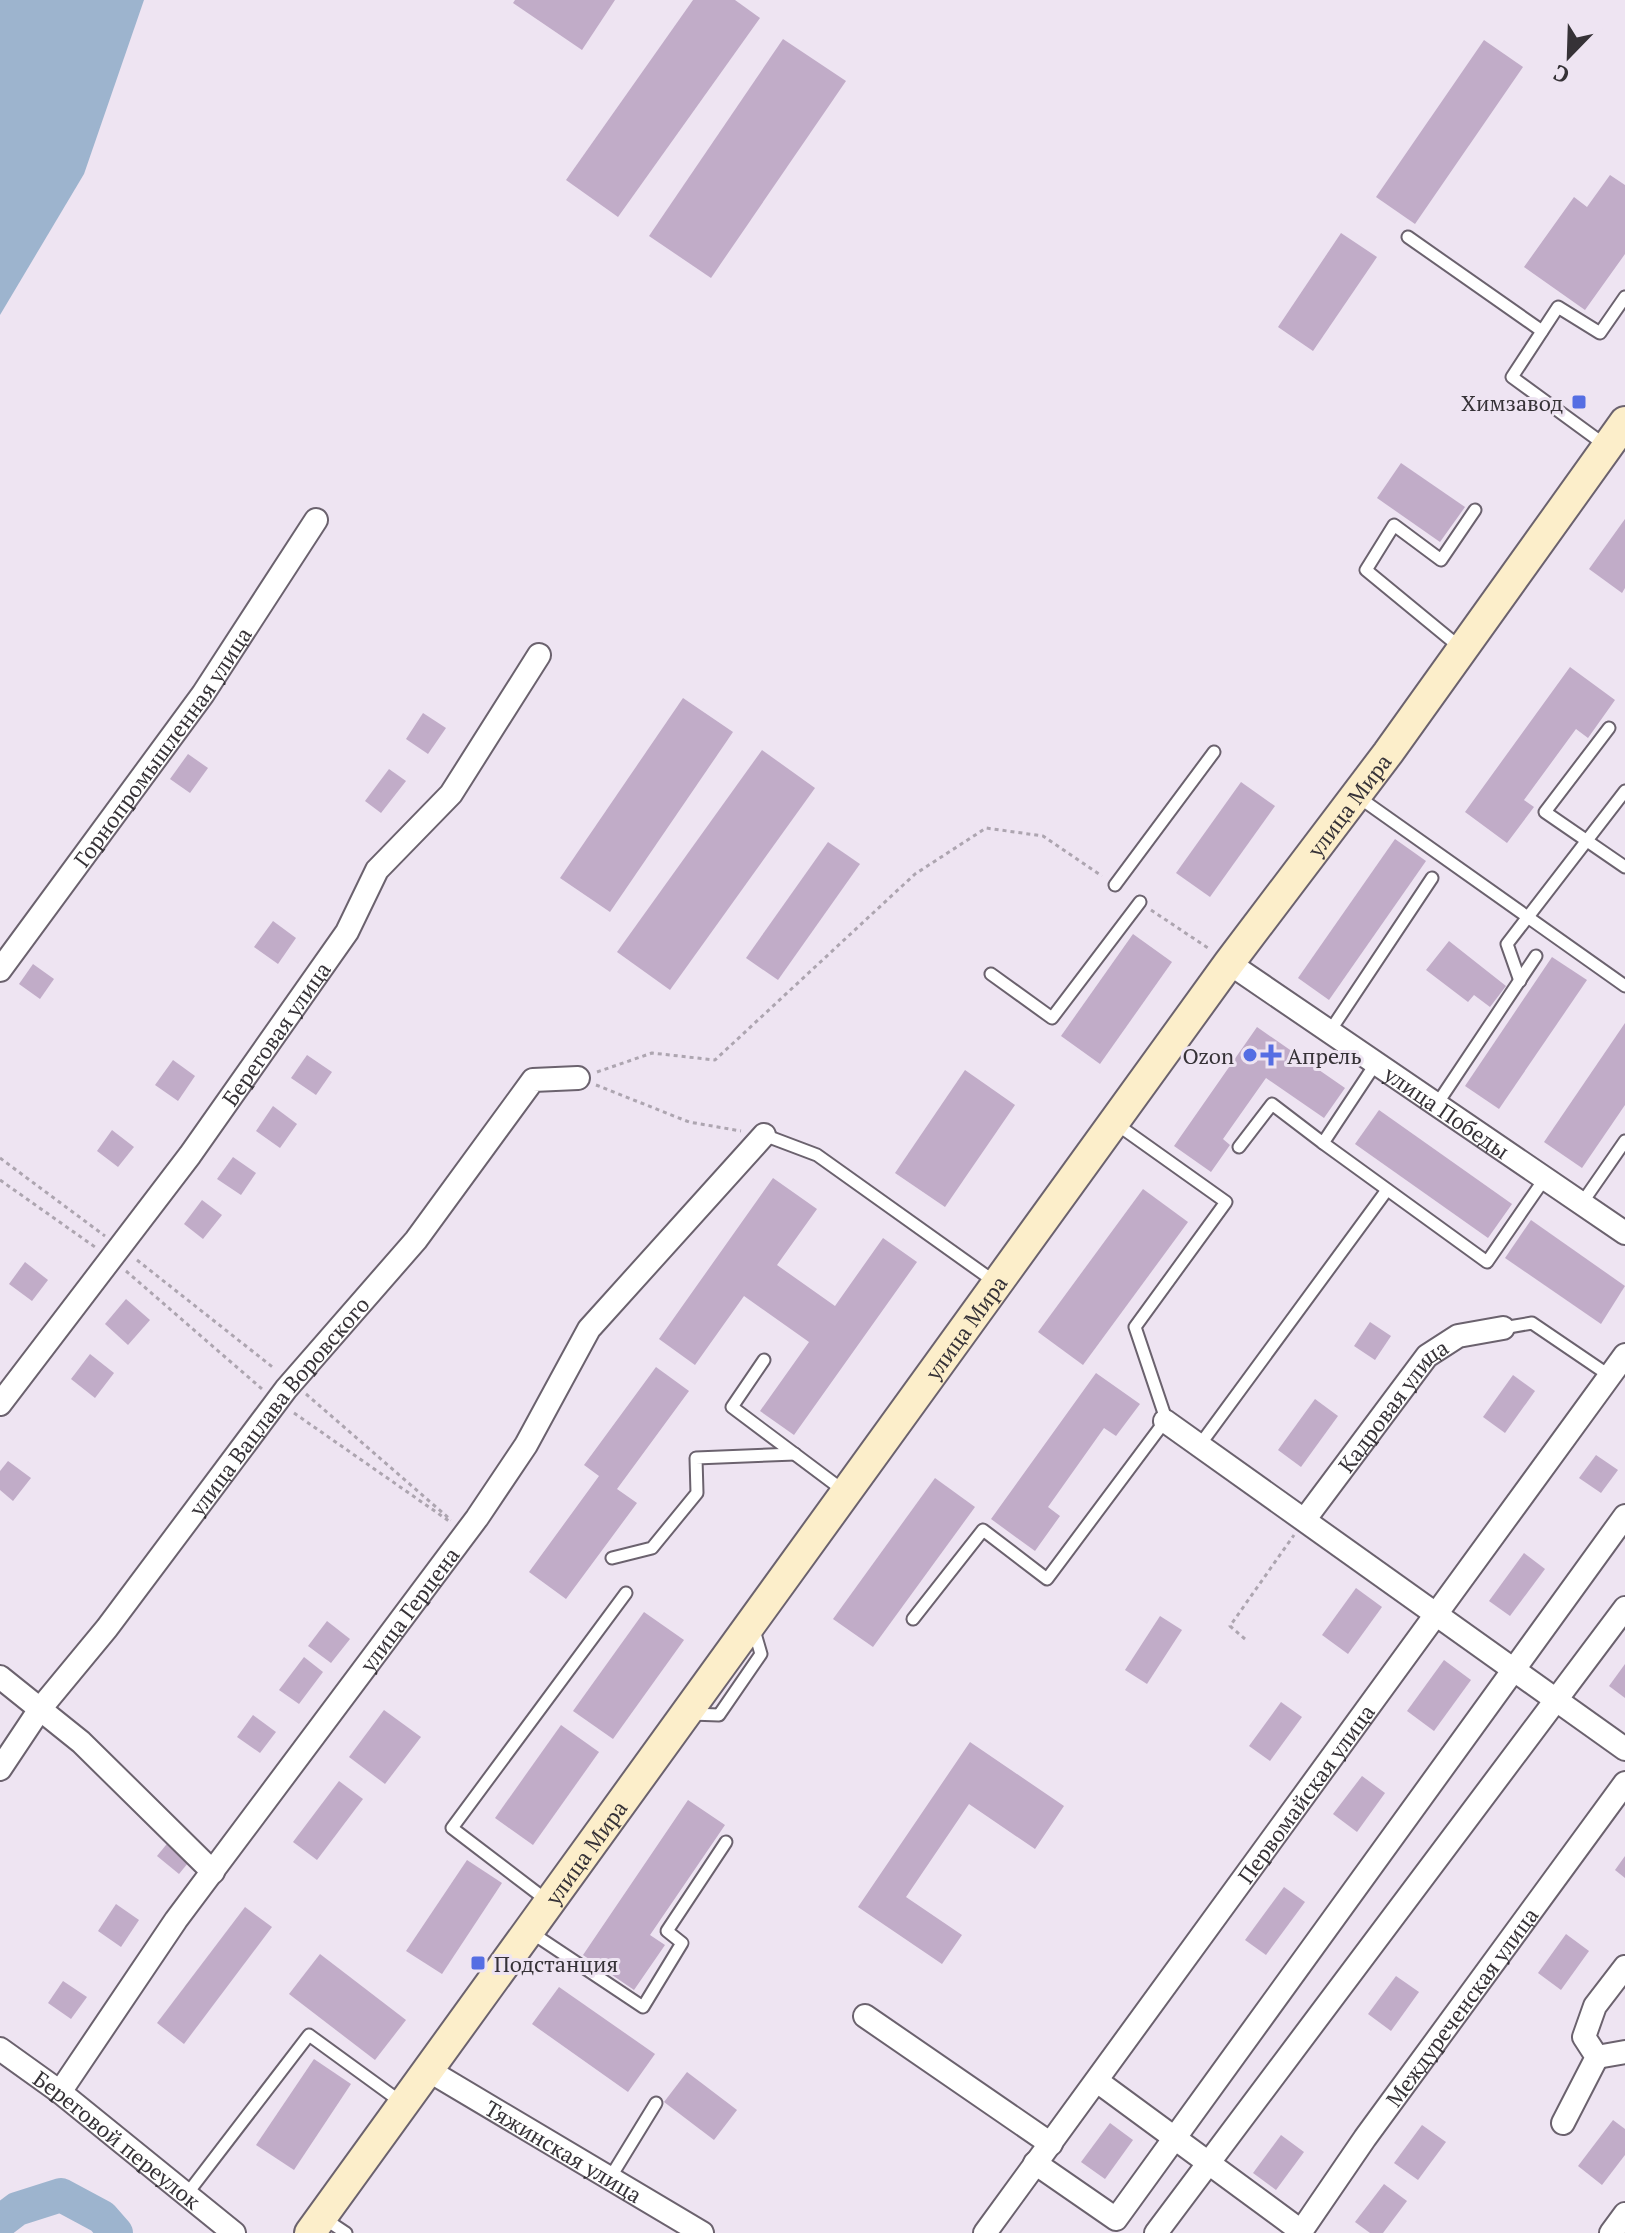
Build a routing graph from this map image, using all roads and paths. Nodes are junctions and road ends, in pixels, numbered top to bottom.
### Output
1 (1408, 237) dead end
2 (1625, 297) edge
3 (1542, 331) junction
4 (1617, 435) edge
5 (1475, 510) dead end
6 (316, 520) dead end
7 (1463, 649) junction
8 (539, 655) dead end
9 (1609, 728) dead end
10 (1214, 752) dead end
11 (1625, 791) edge
12 (1357, 795) junction
13 (1587, 841) junction
14 (1625, 867) edge
15 (1432, 878) dead end
16 (1115, 885) joint
17 (1140, 902) joint
18 (1530, 916) junction
19 (1536, 956) dead end
20 (1229, 963) junction
21 (0, 970) edge
22 (991, 974) dead end
23 (1520, 981) junction
24 (1625, 986) edge
25 (1330, 1031) junction
26 (1376, 1063) junction
27 (578, 1078) junction
28 (1437, 1104) junction
29 (1114, 1123) junction
30 (764, 1135) junction
31 (1625, 1141) edge
32 (1323, 1143) junction
33 (1239, 1147) dead end
34 (0, 1158) edge
35 (1545, 1178) junction
36 (0, 1180) edge
37 (1387, 1190) junction
38 (1582, 1203) junction
39 (1625, 1233) edge
40 (115, 1252) junction
41 (998, 1284) junction
42 (1503, 1328) joint
43 (1625, 1355) edge
44 (764, 1360) dead end
45 (1610, 1376) junction
46 (291, 1382) junction
47 (276, 1401) junction
48 (0, 1404) edge
49 (1166, 1422) junction
50 (1199, 1446) junction
51 (795, 1454) junction
52 (847, 1493) junction
53 (1625, 1516) edge
54 (1305, 1519) junction
55 (467, 1533) junction
56 (612, 1558) dead end
57 (626, 1593) dead end
58 (1625, 1608) edge
59 (1438, 1614) junction
60 (913, 1619) dead end
61 (1245, 1639) dead end
62 (1514, 1670) junction
63 (0, 1677) edge
64 (1556, 1700) junction
65 (40, 1709) junction
66 (1625, 1749) edge
67 (0, 1769) edge
68 (1625, 1783) edge
69 (726, 1842) dead end
70 (213, 1872) junction
71 (549, 1902) junction
72 (529, 1931) junction
73 (1625, 1967) edge
74 (865, 2016) dead end
75 (0, 2049) edge
76 (1625, 2052) edge
77 (1597, 2057) junction
78 (428, 2070) junction
79 (1097, 2081) junction
80 (60, 2092) junction
81 (402, 2103) junction
82 (656, 2103) dead end
83 (1563, 2123) dead end
84 (1174, 2138) junction
85 (1051, 2144) junction
86 (1035, 2163) junction
87 (1208, 2163) junction
88 (610, 2178) junction
89 (187, 2194) junction
90 (1625, 2214) edge
91 (326, 2227) edge
92 (1300, 2232) edge
93 (234, 2233) edge
94 (702, 2233) edge
95 (985, 2233) edge
96 (1156, 2233) edge
97 (1611, 2233) edge

1 - 3 lane
2 - 3 lane
3 - 4 lane
4 - 7 main road, улица Мира
5 - 7 lane
6 - 21 street, Горнопромышленная улица
7 - 12 main road, улица Мира
8 - 40 street, Береговая улица
9 - 13 lane
10 - 16 lane
11 - 13 lane
12 - 18 lane
12 - 20 main road, улица Мира
13 - 14 lane
13 - 18 lane
15 - 25 lane
16 - 27 path
17 - 20 path
17 - 22 lane
18 - 23 lane
18 - 24 lane
19 - 23 lane
20 - 25 street, улица Победы
20 - 29 main road, улица Мира
23 - 28 lane
25 - 26 street, улица Победы
26 - 28 street, улица Победы
26 - 32 lane
27 - 30 path
27 - 46 street, улица Вацлава Воровского
28 - 35 street, улица Победы
29 - 41 main road, улица Мира
29 - 49 lane
30 - 41 lane
30 - 55 street, улица Герцена
31 - 38 lane
32 - 33 lane
32 - 37 lane
34 - 40 path
35 - 37 lane
35 - 38 street, улица Победы
36 - 40 path
37 - 50 lane
38 - 39 street, улица Победы
40 - 46 path
40 - 47 path
40 - 48 street, Береговая улица
41 - 52 main road, улица Мира
42 - 45 lane
42 - 54 street, Кадровая улица
43 - 45 street, Первомайская улица
44 - 51 lane
45 - 59 street, Первомайская улица
46 - 47 street, улица Вацлава Воровского
46 - 55 path
47 - 55 path
47 - 65 street, улица Вацлава Воровского
49 - 50 street
49 - 60 lane
50 - 54 street
51 - 52 lane
51 - 56 lane
52 - 71 main road, улица Мира
53 - 62 street
54 - 59 street
54 - 61 path
55 - 70 street, улица Герцена
57 - 71 lane
58 - 64 street
59 - 62 street
59 - 79 street, Первомайская улица
62 - 64 street
62 - 84 street
63 - 65 street
64 - 66 street
64 - 87 street
65 - 67 street, улица Вацлава Воровского
65 - 70 street
68 - 92 street, Междуреченская улица
69 - 72 lane
70 - 80 street, улица Герцена
71 - 72 main road, улица Мира
72 - 78 main road, улица Мира
73 - 77 street
74 - 85 street
75 - 80 street, Береговой переулок
76 - 77 street
77 - 83 street
78 - 81 main road, улица Мира
78 - 88 street, Тяжинская улица
79 - 84 street
79 - 85 street, Первомайская улица
80 - 89 street, Береговой переулок
81 - 89 lane
81 - 91 main road, улица Мира
82 - 88 lane
84 - 86 street
84 - 87 street
85 - 86 street, Первомайская улица
86 - 95 street, Первомайская улица
87 - 92 street
87 - 96 street
88 - 94 street, Тяжинская улица
89 - 93 street, Береговой переулок
90 - 97 street

